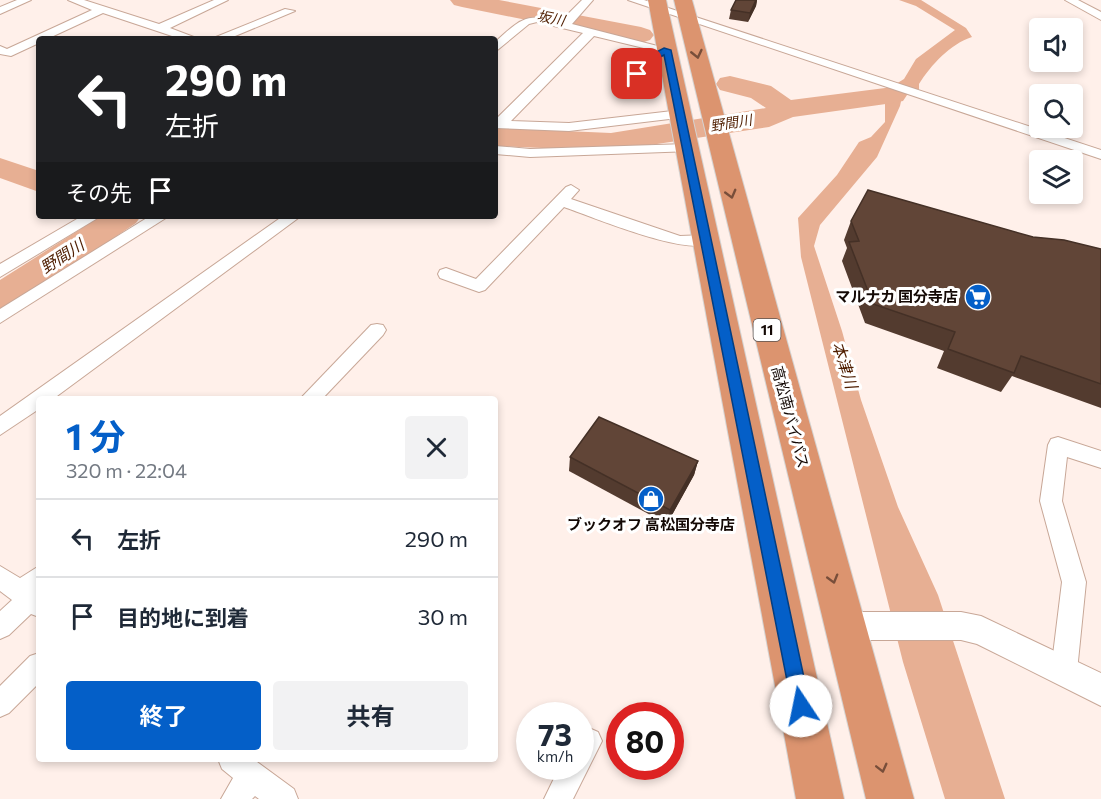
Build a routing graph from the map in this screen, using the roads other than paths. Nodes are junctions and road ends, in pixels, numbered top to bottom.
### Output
1 (26, 0) edge
2 (73, 0) edge
3 (223, 0) edge
4 (588, 0) edge
5 (633, 0) edge
6 (1070, 0) edge
7 (657, 4) edge
8 (104, 9) junction
9 (686, 9) edge
10 (0, 11) edge
11 (289, 11) dead end
12 (1101, 17) edge
13 (568, 22) junction
14 (163, 27) junction
15 (592, 31) junction
16 (44, 36) edge
17 (186, 36) edge
18 (225, 36) edge
19 (36, 40) edge
20 (498, 45) edge
21 (0, 50) edge
22 (667, 50) junction
23 (624, 88) dead end
24 (498, 124) edge
25 (498, 125) edge
26 (696, 130) junction
27 (498, 150) edge
28 (1101, 155) edge
29 (88, 219) edge
30 (156, 219) edge
31 (289, 219) edge
32 (706, 240) junction
33 (0, 271) edge
34 (446, 274) dead end
35 (0, 317) edge
36 (377, 330) dead end
37 (43, 396) edge
38 (313, 396) edge
39 (36, 401) edge
40 (0, 427) edge
41 (1101, 460) edge
42 (0, 577) edge
43 (36, 585) edge
44 (30, 600) edge
45 (847, 626) junction
46 (0, 627) edge
47 (36, 669) edge
48 (1064, 671) junction
49 (1101, 690) edge
50 (0, 704) edge
51 (242, 768) edge
52 (568, 780) edge
53 (235, 799) edge
54 (284, 799) edge
55 (558, 799) edge
56 (820, 799) edge
57 (890, 799) edge

1 - 10 street
2 - 8 street
3 - 14 street
4 - 13 street
5 - 7 street
6 - 12 street
7 - 9 street
7 - 22 highway, 高松南バイパス / 11
8 - 14 street
8 - 16 street
9 -> 26 highway, 高松南バイパス / 11
9 - 28 street
11 - 18 street
13 - 15 street
13 - 20 street
14 - 17 street
15 - 22 street
15 - 24 street
19 - 21 street
22 - 23 street
22 - 26 highway, 高松南バイパス / 11
25 - 26 street
26 - 27 street
26 - 32 highway, 高松南バイパス / 11
26 -> 45 highway, 高松南バイパス / 11
29 - 33 street
30 - 35 street
31 - 37 street
32 - 34 street
32 - 56 highway, 高松南バイパス / 11
36 - 38 street
39 - 40 street
41 - 48 street
42 - 44 street
43 - 44 street
44 - 46 street
45 - 48 street
45 -> 57 highway, 高松南バイパス / 11
47 - 50 street
48 - 49 street
51 - 53 street
51 - 54 street
52 - 55 street

